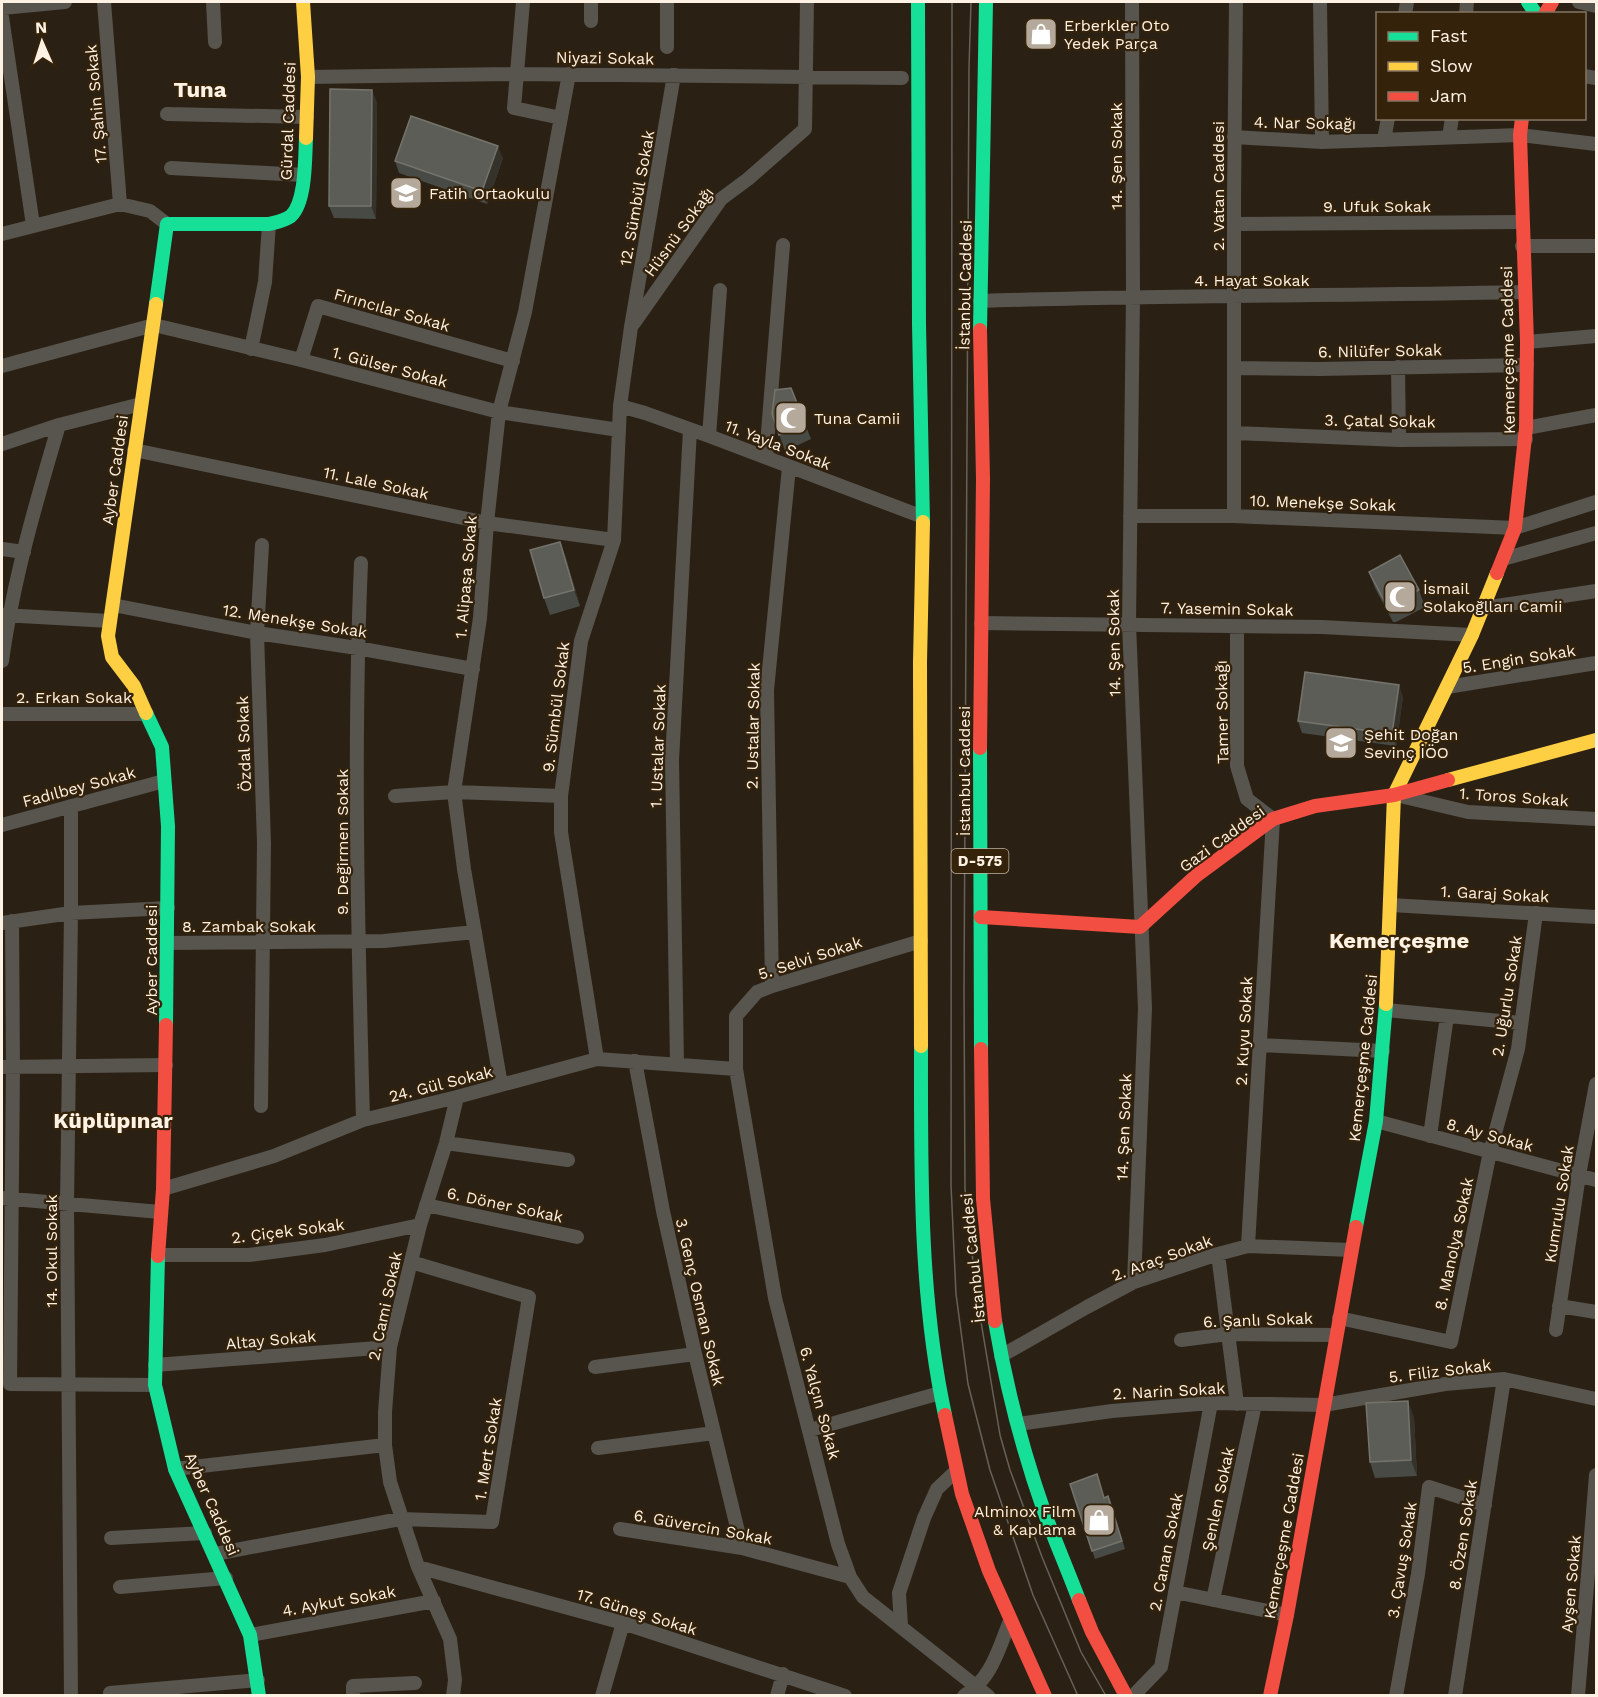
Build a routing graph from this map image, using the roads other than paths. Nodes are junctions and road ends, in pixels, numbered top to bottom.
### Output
1 (65, 2) edge
2 (104, 2) edge
3 (213, 2) edge
4 (303, 2) edge
5 (523, 2) edge
6 (591, 2) edge
7 (667, 2) edge
8 (807, 2) edge
9 (918, 2) edge
10 (986, 2) edge
11 (1132, 2) edge
12 (1236, 2) edge
13 (1320, 2) edge
14 (1579, 2) edge
15 (1596, 6) edge
16 (2, 8) edge
17 (2, 17) edge
18 (591, 21) dead end
19 (215, 42) dead end
20 (667, 47) dead end
21 (518, 74) junction
22 (569, 74) junction
23 (674, 75) junction
24 (308, 77) junction
25 (806, 77) junction
26 (902, 78) dead end
27 (167, 114) dead end
28 (306, 117) junction
29 (561, 118) junction
30 (1388, 120) edge
31 (1452, 120) edge
32 (1522, 120) edge
33 (1520, 135) junction
34 (1234, 137) junction
35 (1449, 137) junction
36 (1384, 140) junction
37 (1322, 142) junction
38 (1596, 144) edge
39 (171, 168) dead end
40 (304, 175) junction
41 (120, 204) junction
42 (1521, 222) junction
43 (167, 224) junction
44 (269, 224) junction
45 (1234, 224) junction
46 (33, 225) junction
47 (2, 234) edge
48 (783, 245) dead end
49 (1522, 246) junction
50 (1596, 246) edge
51 (720, 290) dead end
52 (1524, 292) junction
53 (1133, 296) junction
54 (1234, 297) junction
55 (980, 301) junction
56 (154, 325) junction
57 (631, 327) junction
58 (1596, 336) edge
59 (1527, 342) junction
60 (251, 349) junction
61 (301, 360) junction
62 (513, 361) junction
63 (1527, 365) junction
64 (2, 366) edge
65 (1398, 367) junction
66 (1234, 368) junction
67 (141, 404) junction
68 (620, 406) junction
69 (499, 412) junction
70 (1596, 415) edge
71 (59, 425) junction
72 (619, 430) junction
73 (690, 430) junction
74 (1234, 433) junction
75 (1526, 433) junction
76 (710, 436) junction
77 (1399, 440) junction
78 (2, 444) edge
79 (134, 450) junction
80 (766, 457) junction
81 (789, 467) junction
82 (1596, 502) edge
83 (1130, 516) junction
84 (1234, 516) junction
85 (923, 517) junction
86 (487, 523) junction
87 (1515, 528) junction
88 (1596, 532) edge
89 (614, 540) junction
90 (262, 545) dead end
91 (2, 549) edge
92 (24, 552) junction
93 (1503, 559) junction
94 (361, 563) dead end
95 (1596, 591) edge
96 (112, 606) junction
97 (1483, 609) junction
98 (5, 615) edge
99 (110, 621) junction
100 (981, 623) junction
101 (1129, 624) junction
102 (1238, 626) junction
103 (257, 633) junction
104 (1472, 635) junction
105 (357, 648) junction
106 (2, 661) edge
107 (1596, 663) edge
108 (473, 669) junction
109 (1447, 687) junction
110 (2, 714) edge
111 (147, 714) junction
112 (1596, 740) edge
113 (164, 781) junction
114 (454, 792) junction
115 (1394, 795) junction
116 (395, 796) dead end
117 (561, 796) junction
118 (70, 806) junction
119 (1273, 819) junction
120 (1596, 819) edge
121 (2, 825) edge
122 (1391, 905) junction
123 (168, 908) junction
124 (71, 913) junction
125 (1536, 913) junction
126 (981, 917) junction
127 (1596, 917) edge
128 (7, 922) edge
129 (1140, 927) junction
130 (475, 932) junction
131 (921, 941) junction
132 (358, 942) junction
133 (167, 943) junction
134 (263, 943) junction
135 (772, 986) junction
136 (1386, 1010) junction
137 (1447, 1016) junction
138 (1521, 1023) junction
139 (1260, 1045) junction
140 (1383, 1051) junction
141 (597, 1059) junction
142 (635, 1061) junction
143 (677, 1064) junction
144 (166, 1065) junction
145 (69, 1066) junction
146 (8, 1067) edge
147 (736, 1069) junction
148 (1596, 1084) edge
149 (501, 1085) junction
150 (457, 1098) junction
151 (261, 1106) dead end
152 (363, 1120) junction
153 (1376, 1121) junction
154 (1430, 1136) junction
155 (446, 1143) junction
156 (1490, 1152) junction
157 (568, 1160) dead end
158 (1579, 1175) junction
159 (1596, 1180) edge
160 (163, 1189) junction
161 (6, 1198) edge
162 (68, 1205) junction
163 (426, 1205) junction
164 (160, 1212) junction
165 (420, 1225) junction
166 (577, 1237) dead end
167 (1248, 1246) junction
168 (1351, 1250) junction
169 (158, 1254) junction
170 (1218, 1254) junction
171 (411, 1262) junction
172 (1134, 1282) junction
173 (1559, 1306) junction
174 (1596, 1312) edge
175 (1339, 1318) junction
176 (1556, 1330) dead end
177 (1228, 1334) junction
178 (1336, 1335) junction
179 (1181, 1340) dead end
180 (390, 1347) junction
181 (695, 1353) junction
182 (1000, 1356) junction
183 (155, 1365) junction
184 (595, 1367) dead end
185 (1504, 1379) junction
186 (155, 1385) junction
187 (68, 1386) junction
188 (940, 1393) junction
189 (1596, 1399) edge
190 (1211, 1403) junction
191 (1237, 1404) junction
192 (1255, 1404) junction
193 (1323, 1405) junction
194 (1018, 1424) junction
195 (810, 1430) junction
196 (714, 1433) junction
197 (385, 1446) junction
198 (598, 1448) dead end
199 (175, 1469) junction
200 (956, 1471) junction
201 (1596, 1475) edge
202 (1485, 1505) junction
203 (400, 1519) junction
204 (620, 1529) dead end
205 (205, 1533) junction
206 (111, 1538) dead end
207 (742, 1548) junction
208 (215, 1554) junction
209 (418, 1567) junction
210 (850, 1576) junction
211 (226, 1578) junction
212 (120, 1587) dead end
213 (1175, 1592) junction
214 (1213, 1600) junction
215 (434, 1601) junction
216 (1287, 1615) junction
217 (1010, 1620) junction
218 (623, 1623) junction
219 (901, 1626) junction
220 (250, 1635) junction
221 (783, 1674) junction
222 (258, 1680) junction
223 (414, 1683) dead end
224 (982, 1692) edge
225 (110, 1693) dead end
226 (71, 1695) edge
227 (260, 1695) edge
228 (353, 1695) edge
229 (453, 1695) edge
230 (602, 1695) edge
231 (777, 1695) edge
232 (845, 1695) edge
233 (964, 1695) edge
234 (1045, 1695) edge
235 (1126, 1695) edge
236 (1133, 1695) edge
237 (1270, 1695) edge
238 (1396, 1695) edge
239 (1455, 1695) edge
240 (1578, 1695) edge

1 - 16 street
2 - 41 street, 17. Şahin Sokak
3 - 19 street
4 - 24 main road, Gürdal Caddesi
5 - 21 street
6 - 18 street
7 - 20 street
8 - 25 street, Hüsnü Sokağı
9 - 85 main road
10 - 55 main road, İstanbul Caddesi / D-575
11 - 53 street, 14. Şen Sokak
12 - 34 street, 2. Vatan Caddesi
13 - 37 street
14 - 15 street
17 - 46 street
21 - 22 street, Niyazi Sokak
21 - 24 street, Niyazi Sokak
21 - 29 street
22 - 23 street, Niyazi Sokak
22 - 29 street, 1. Alipaşa Sokak
23 - 25 street, Niyazi Sokak
23 - 57 street, 12. Sümbül Sokak
24 - 28 main road, Gürdal Caddesi
25 - 26 street, Niyazi Sokak
25 - 57 street, Hüsnü Sokağı
27 - 28 street
28 - 40 main road, Gürdal Caddesi
29 - 62 street, 1. Alipaşa Sokak
30 - 36 street
31 - 35 street
32 - 33 main road, Kemerçeşme Caddesi
33 - 35 street, 4. Nar Sokağı
33 - 38 street, 4. Nar Sokağı
33 - 42 main road, Kemerçeşme Caddesi
34 - 37 street, 4. Nar Sokağı
34 - 45 street, 2. Vatan Caddesi
35 - 36 street, 4. Nar Sokağı
36 - 37 street, 4. Nar Sokağı
39 - 40 street
40 - 44 main road, Gürdal Caddesi
41 - 43 street
41 - 46 street
42 - 45 street, 9. Ufuk Sokak
42 - 49 main road, Kemerçeşme Caddesi
43 - 44 main road, Gürdal Caddesi
43 - 56 main road, Ayber Caddesi
44 - 60 street
45 - 54 street, 2. Vatan Caddesi
46 - 47 street
48 - 80 street
49 - 50 street
49 - 52 main road, Kemerçeşme Caddesi
51 - 76 street
52 - 54 street, 4. Hayat Sokak
52 - 59 main road, Kemerçeşme Caddesi
53 - 54 street, 4. Hayat Sokak
53 - 55 street, 4. Hayat Sokak
53 - 83 street, 14. Şen Sokak
54 - 66 street, 2. Vatan Caddesi
55 - 100 main road, İstanbul Caddesi / D-575
56 - 60 street, 1. Gülser Sokak
56 - 64 street
56 - 67 main road, Ayber Caddesi
57 - 68 street, 9. Sümbül Sokak
58 - 59 street
59 - 63 main road, Kemerçeşme Caddesi
60 - 61 street, 1. Gülser Sokak
61 - 62 street, Fırıncılar Sokak
61 - 69 street, 1. Gülser Sokak
62 - 69 street, 1. Alipaşa Sokak
63 - 65 street, 6. Nilüfer Sokak
63 - 75 main road, Kemerçeşme Caddesi
65 - 66 street, 6. Nilüfer Sokak
65 - 77 street
66 - 74 street, 2. Vatan Caddesi
67 - 71 street
67 - 79 main road, Ayber Caddesi
68 - 72 street, 9. Sümbül Sokak
68 - 73 street, 11. Yayla Sokak
69 - 72 street, 1. Gülser Sokak
69 - 86 street, 1. Alipaşa Sokak
70 - 75 street, 3. Çatal Sokak
71 - 78 street
71 - 92 street
72 - 89 street, 9. Sümbül Sokak
73 - 76 street, 11. Yayla Sokak
73 - 143 street, 1. Ustalar Sokak
74 - 77 street, 3. Çatal Sokak
74 - 84 street, 2. Vatan Caddesi
75 - 77 street, 3. Çatal Sokak
75 - 87 main road, Kemerçeşme Caddesi
76 - 80 street, 11. Yayla Sokak
79 - 86 street, 11. Lale Sokak
79 - 96 main road, Ayber Caddesi
80 - 81 street, 11. Yayla Sokak
81 - 85 street, 11. Yayla Sokak
81 - 135 street, 2. Ustalar Sokak
82 - 87 street
83 - 84 street, 10. Menekşe Sokak
83 - 101 street, 14. Şen Sokak
84 - 87 street, 10. Menekşe Sokak
85 - 131 main road
86 - 89 street, 11. Lale Sokak
86 - 108 street, 1. Alipaşa Sokak
87 - 93 main road, Kemerçeşme Caddesi
88 - 93 street
89 - 117 street, 9. Sümbül Sokak
90 - 103 street, Özdal Sokak
91 - 92 street
92 - 98 street
93 - 97 main road, Kemerçeşme Caddesi
94 - 105 street, 9. Değirmen Sokak
95 - 97 street
96 - 99 main road, Ayber Caddesi
96 - 103 street, 12. Menekşe Sokak
97 - 104 main road, Kemerçeşme Caddesi
98 - 99 street
98 - 106 street
99 - 111 main road, Ayber Caddesi
100 - 101 street, 7. Yasemin Sokak
100 - 126 main road, İstanbul Caddesi / D-575
101 - 102 street, 7. Yasemin Sokak
101 - 129 street, 14. Şen Sokak
102 - 104 street, 7. Yasemin Sokak
102 - 119 street, Tamer Sokağı
103 - 105 street, 12. Menekşe Sokak
103 - 134 street, Özdal Sokak
104 - 109 main road, Kemerçeşme Caddesi
105 - 108 street, 12. Menekşe Sokak
105 - 132 street, 9. Değirmen Sokak
107 - 109 street, 5. Engin Sokak
108 - 114 street, 1. Alipaşa Sokak
109 - 115 main road, Kemerçeşme Caddesi
110 - 111 street, 2. Erkan Sokak
111 - 113 main road, Ayber Caddesi
112 - 115 main road, Gazi Caddesi
113 - 118 street, Fadılbey Sokak
113 - 123 main road, Ayber Caddesi
114 - 116 street
114 - 117 street
114 - 130 street, 1. Alipaşa Sokak
115 - 119 main road, Gazi Caddesi
115 - 120 street, 1. Toros Sokak
115 - 122 main road, Kemerçeşme Caddesi
117 - 141 street, 9. Sümbül Sokak
118 - 121 street, Fadılbey Sokak
118 - 124 street, 14. Okul Sokak
119 - 129 main road, Gazi Caddesi
119 - 139 street, 2. Kuyu Sokak
122 - 125 street, 1. Garaj Sokak
122 - 136 main road, Kemerçeşme Caddesi
123 - 124 street
123 - 133 main road, Ayber Caddesi
124 - 128 street
124 - 145 street, 14. Okul Sokak
125 - 127 street, 1. Garaj Sokak
125 - 138 street, 2. Uğurlu Sokak
126 - 129 main road
126 - 182 main road, İstanbul Caddesi / D-575
128 - 146 street
129 - 172 street, 14. Şen Sokak
130 - 132 street, 8. Zambak Sokak
130 - 149 street, 1. Alipaşa Sokak
131 - 135 street, 5. Selvi Sokak
131 - 188 main road
132 - 134 street, 8. Zambak Sokak
132 - 152 street, 9. Değirmen Sokak
133 - 134 street, 8. Zambak Sokak
133 - 144 main road, Ayber Caddesi
134 - 151 street, Özdal Sokak
135 - 147 street, 5. Selvi Sokak
136 - 137 street
136 - 140 main road, Kemerçeşme Caddesi
137 - 138 street
137 - 154 street
138 - 156 street, 2. Uğurlu Sokak
139 - 140 street
139 - 167 street, 2. Kuyu Sokak
140 - 153 main road, Kemerçeşme Caddesi
141 - 142 street, 24. Gül Sokak
141 - 149 street, 24. Gül Sokak
142 - 143 street, 24. Gül Sokak
142 - 181 street, 3. Genç Osman Sokak
143 - 147 street, 24. Gül Sokak
144 - 145 street
144 - 160 main road, Ayber Caddesi
145 - 146 street
145 - 162 street, 14. Okul Sokak
146 - 161 street
147 - 195 street, 6. Yalçın Sokak
148 - 158 street, Kumrulu Sokak
149 - 150 street, 24. Gül Sokak
150 - 152 street, 24. Gül Sokak
150 - 155 street, 2. Cami Sokak
152 - 160 street, 24. Gül Sokak
153 - 154 street, 8. Ay Sokak
153 - 168 main road, Kemerçeşme Caddesi
154 - 156 street, 8. Ay Sokak
155 - 157 street
155 - 163 street, 2. Cami Sokak
156 - 158 street, 8. Ay Sokak
156 - 175 street, 8. Manolya Sokak
158 - 159 street, 8. Ay Sokak
158 - 173 street, Kumrulu Sokak
160 - 164 main road, Ayber Caddesi
161 - 162 street
161 - 187 street
162 - 164 street
162 - 187 street, 14. Okul Sokak
163 - 165 street, 2. Cami Sokak
163 - 166 street, 6. Döner Sokak
164 - 169 main road, Ayber Caddesi
165 - 169 street, 2. Çiçek Sokak
165 - 171 street, 2. Cami Sokak
167 - 168 street, 2. Araç Sokak
167 - 170 street, 2. Araç Sokak
168 - 175 main road, Kemerçeşme Caddesi
169 - 183 main road, Ayber Caddesi
170 - 172 street, 2. Araç Sokak
170 - 177 street
171 - 180 street, 2. Cami Sokak
171 - 203 street, 1. Mert Sokak
172 - 182 street, 2. Araç Sokak
173 - 174 street
173 - 176 street, Kumrulu Sokak
175 - 178 main road, Kemerçeşme Caddesi
177 - 178 street, 6. Şanlı Sokak
177 - 179 street, 6. Şanlı Sokak
177 - 191 street
178 - 193 main road, Kemerçeşme Caddesi
180 - 183 street, Altay Sokak
180 - 197 street, 2. Cami Sokak
181 - 184 street
181 - 196 street, 3. Genç Osman Sokak
182 - 194 main road, İstanbul Caddesi / D-575
183 - 186 main road, Ayber Caddesi
185 - 189 street, 5. Filiz Sokak
185 - 193 street, 5. Filiz Sokak
185 - 202 street, 8. Özen Sokak
186 - 187 street
186 - 199 main road, Ayber Caddesi
187 - 226 street, 14. Okul Sokak
188 - 195 street
188 - 200 main road
190 - 191 street, 2. Narin Sokak
190 - 194 street, 2. Narin Sokak
190 - 213 street, 2. Canan Sokak
191 - 192 street, 2. Narin Sokak
192 - 193 street, 2. Narin Sokak
192 - 214 street, Şenlen Sokak
193 - 216 main road, Kemerçeşme Caddesi
194 - 235 main road, İstanbul Caddesi / D-575
195 - 210 street, 6. Yalçın Sokak
196 - 198 street
196 - 207 street, 3. Genç Osman Sokak
197 - 199 street
197 - 203 street, 2. Cami Sokak
199 - 205 main road, Ayber Caddesi
200 - 217 main road
200 - 219 street
201 - 240 street, Ayşen Sokak
202 - 238 street, 3. Çavuş Sokak
202 - 239 street, 8. Özen Sokak
203 - 208 street, 1. Mert Sokak
203 - 209 street, 2. Cami Sokak
204 - 207 street, 6. Güvercin Sokak
205 - 206 street
205 - 208 main road, Ayber Caddesi
207 - 210 street, 6. Güvercin Sokak
208 - 211 main road, Ayber Caddesi
209 - 215 street, 2. Cami Sokak
209 - 218 street, 17. Güneş Sokak
210 - 219 street, 6. Yalçın Sokak
211 - 212 street
211 - 220 main road, Ayber Caddesi
213 - 214 street
213 - 236 street, 2. Canan Sokak
214 - 216 street
215 - 220 street, 4. Aykut Sokak
215 - 229 street, 2. Cami Sokak
216 - 237 main road, Kemerçeşme Caddesi
217 - 224 street
217 - 234 main road
218 - 221 street, 17. Güneş Sokak
218 - 230 street
219 - 224 street, 6. Yalçın Sokak
220 - 222 main road, Ayber Caddesi
221 - 231 street
221 - 232 street, 17. Güneş Sokak
222 - 225 street
222 - 227 main road, Ayber Caddesi
223 - 228 street
224 - 233 street

